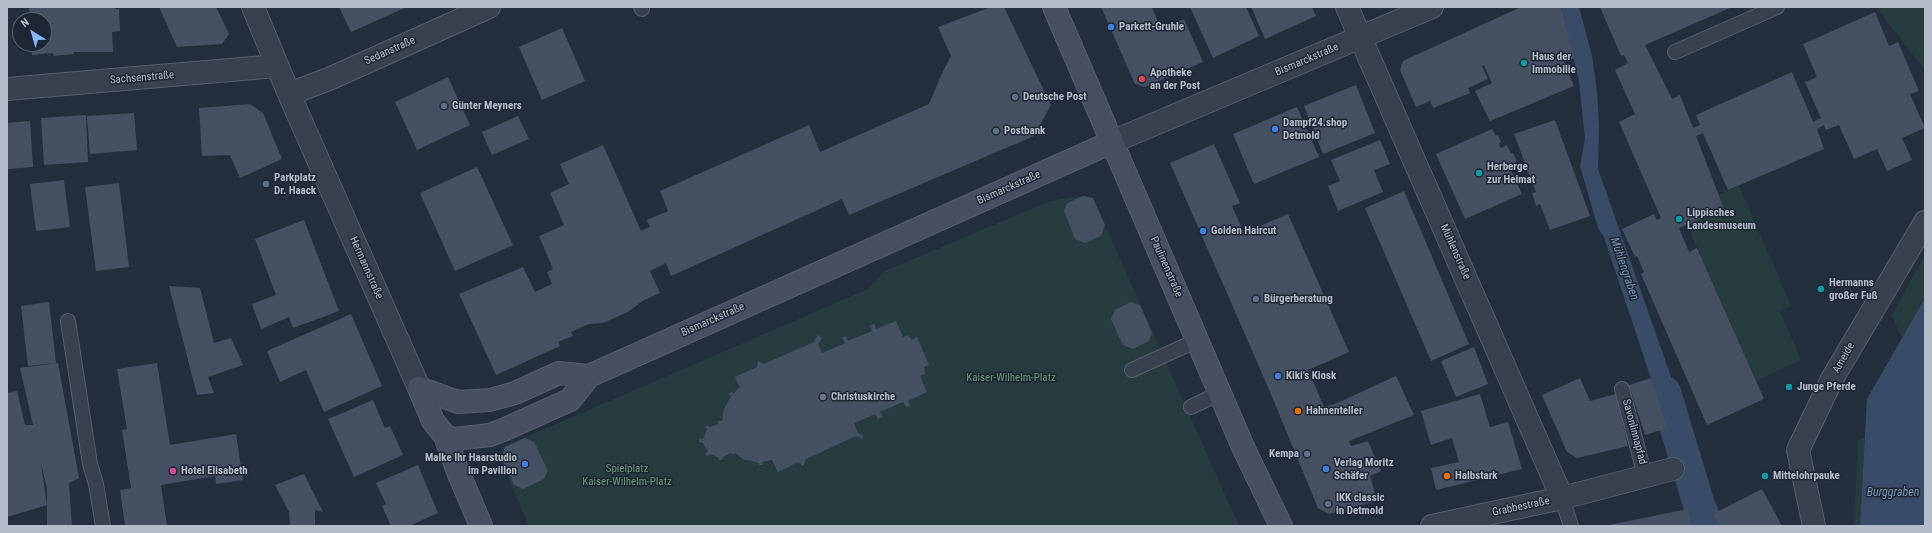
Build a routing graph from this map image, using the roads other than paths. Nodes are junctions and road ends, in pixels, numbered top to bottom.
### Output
1 (254, 7) edge
2 (489, 7) edge
3 (1054, 7) edge
4 (1347, 7) edge
5 (1432, 7) edge
6 (1777, 7) edge
7 (1360, 38) junction
8 (1675, 52) dead end
9 (277, 66) junction
10 (7, 90) edge
11 (289, 94) junction
12 (1112, 142) junction
13 (1925, 222) edge
14 (68, 321) dead end
15 (1198, 340) junction
16 (1132, 370) dead end
17 (589, 376) junction
18 (419, 388) junction
19 (1622, 389) dead end
20 (1220, 393) junction
21 (1191, 406) dead end
22 (445, 436) junction
23 (1673, 469) dead end
24 (1645, 476) junction
25 (1562, 498) junction
26 (103, 526) edge
27 (481, 526) edge
28 (1281, 526) edge
29 (1432, 526) edge
30 (1571, 526) edge
31 (1814, 526) edge

1 - 9 street, Hermannstraße
2 - 11 street, Sedanstraße
3 - 12 street, Paulinenstraße
4 - 7 street, Mühlenstraße
5 - 7 street, Bismarckstraße
6 - 8 lane
7 - 12 street, Bismarckstraße
7 - 25 street, Mühlenstraße
9 - 10 street, Sachsenstraße
9 - 11 street, Hermannstraße
11 - 18 street, Hermannstraße
12 - 15 street, Paulinenstraße
12 - 17 street, Bismarckstraße
13 - 31 street, Ameide
14 - 26 lane
15 - 16 lane
15 - 20 street, Paulinenstraße
17 - 18 street, Bismarckstraße
17 - 22 street, Bismarckstraße
18 - 22 street, Hermannstraße
19 - 24 lane, Savonlinnapfad
20 - 21 lane
20 - 28 street, Paulinenstraße
22 - 27 street, Hermannstraße
23 - 24 street, Grabbestraße
24 - 25 street, Grabbestraße
25 - 29 street, Grabbestraße
25 - 30 lane, Grabbestraße

